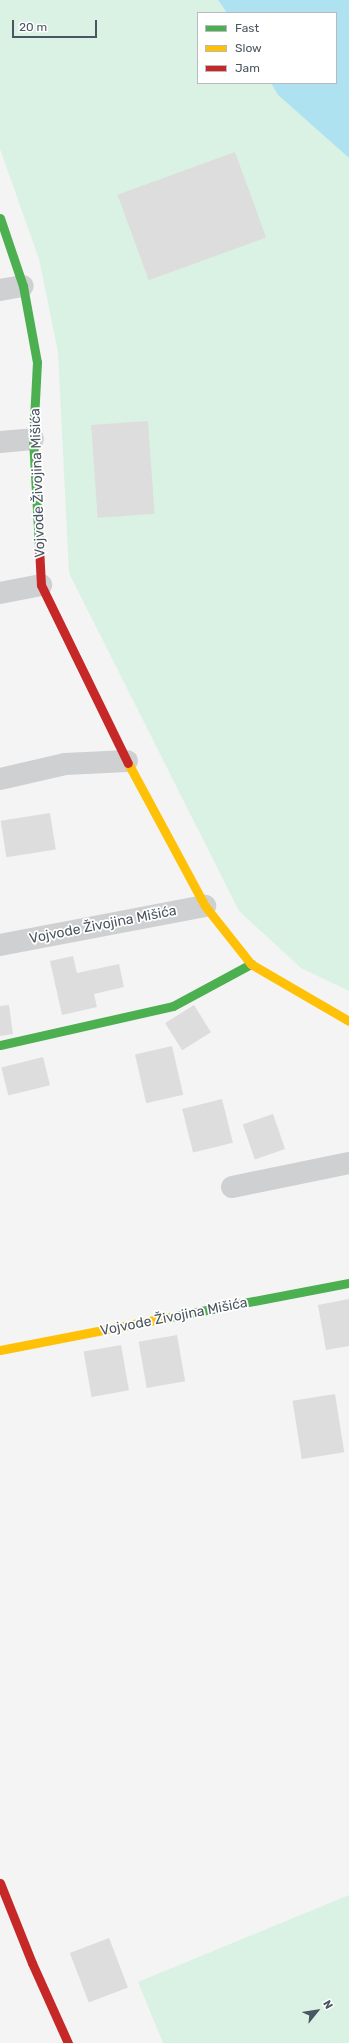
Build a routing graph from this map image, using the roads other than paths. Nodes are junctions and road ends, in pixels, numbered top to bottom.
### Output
1 (0, 218) edge
2 (22, 286) junction
3 (0, 290) edge
4 (33, 439) junction
5 (0, 442) edge
6 (41, 585) junction
7 (0, 593) edge
8 (127, 761) junction
9 (0, 780) edge
10 (205, 906) junction
11 (0, 945) edge
12 (251, 964) junction
13 (349, 1021) edge
14 (0, 1045) edge
15 (349, 1163) edge
16 (232, 1187) dead end
17 (349, 1283) edge
18 (0, 1350) edge
19 (0, 1883) edge
20 (68, 2043) edge

1 - 2 street, Vojvode Živojina Mišića
2 - 3 street
2 - 4 street, Vojvode Živojina Mišića
4 - 5 street
4 - 6 street, Vojvode Živojina Mišića
6 - 7 street
6 - 8 street, Vojvode Živojina Mišića
8 - 9 street
8 - 10 street, Vojvode Živojina Mišića
10 - 11 street, Vojvode Živojina Mišića
10 - 12 street, Vojvode Živojina Mišića
12 - 13 street, Vojvode Živojina Mišića
12 - 14 street
15 - 16 street
17 - 18 street, Vojvode Živojina Mišića
19 - 20 street

